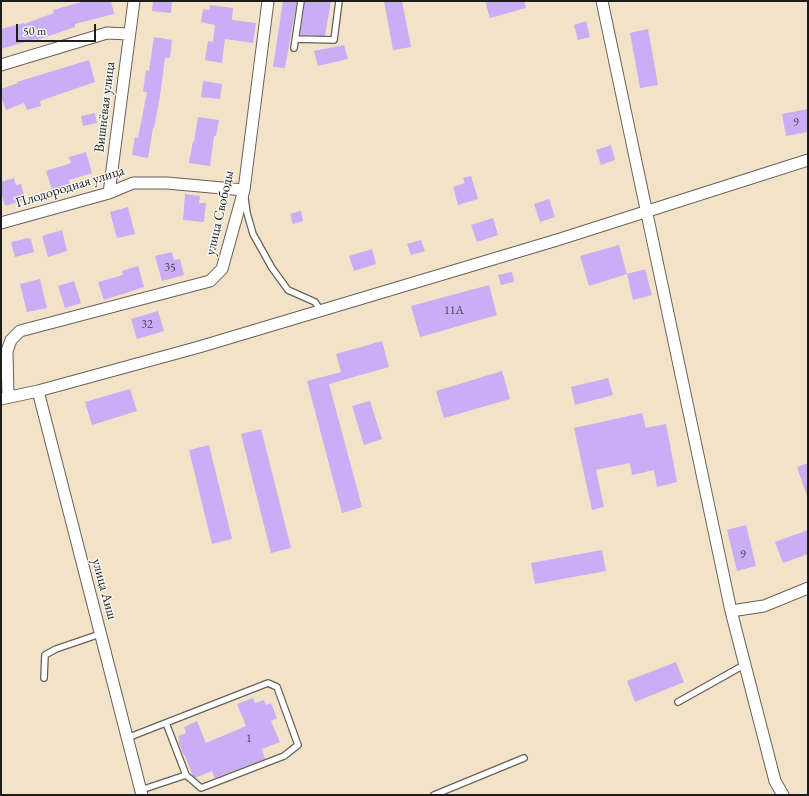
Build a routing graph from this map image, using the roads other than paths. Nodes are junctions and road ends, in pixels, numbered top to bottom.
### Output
1 (134, 1) edge
2 (268, 1) edge
3 (301, 1) edge
4 (338, 1) edge
5 (602, 1) edge
6 (130, 34) junction
7 (296, 38) junction
8 (294, 48) dead end
9 (1, 65) edge
10 (808, 160) edge
11 (244, 190) junction
12 (109, 193) junction
13 (647, 211) junction
14 (1, 223) edge
15 (321, 311) junction
16 (4, 366) edge
17 (38, 391) junction
18 (4, 398) edge
19 (808, 588) edge
20 (731, 611) junction
21 (100, 634) junction
22 (744, 665) junction
23 (44, 678) dead end
24 (678, 702) dead end
25 (166, 723) junction
26 (127, 738) junction
27 (524, 758) dead end
28 (186, 775) junction
29 (141, 792) edge
30 (434, 795) edge
31 (784, 795) edge

1 - 6 street, Вишнёвая улица
2 - 11 street, улица Свободы
3 - 7 lane
4 - 7 lane
5 - 13 street
6 - 9 street
6 - 12 street, Вишнёвая улица
7 - 8 lane
10 - 13 street
11 - 12 street, Плодородная улица
11 - 15 lane
11 - 16 street, улица Свободы
12 - 14 street, Плодородная улица
13 - 15 street
13 - 20 street
15 - 17 street
16 - 18 street, улица Свободы
17 - 18 street
17 - 21 street, улица Аиш
19 - 20 street
20 - 22 street
21 - 23 lane
21 - 26 street, улица Аиш
22 - 24 lane
22 - 31 street
25 - 26 lane
25 - 28 lane
25 - 28 lane
26 - 29 street, улица Аиш
27 - 30 lane
28 - 29 lane

